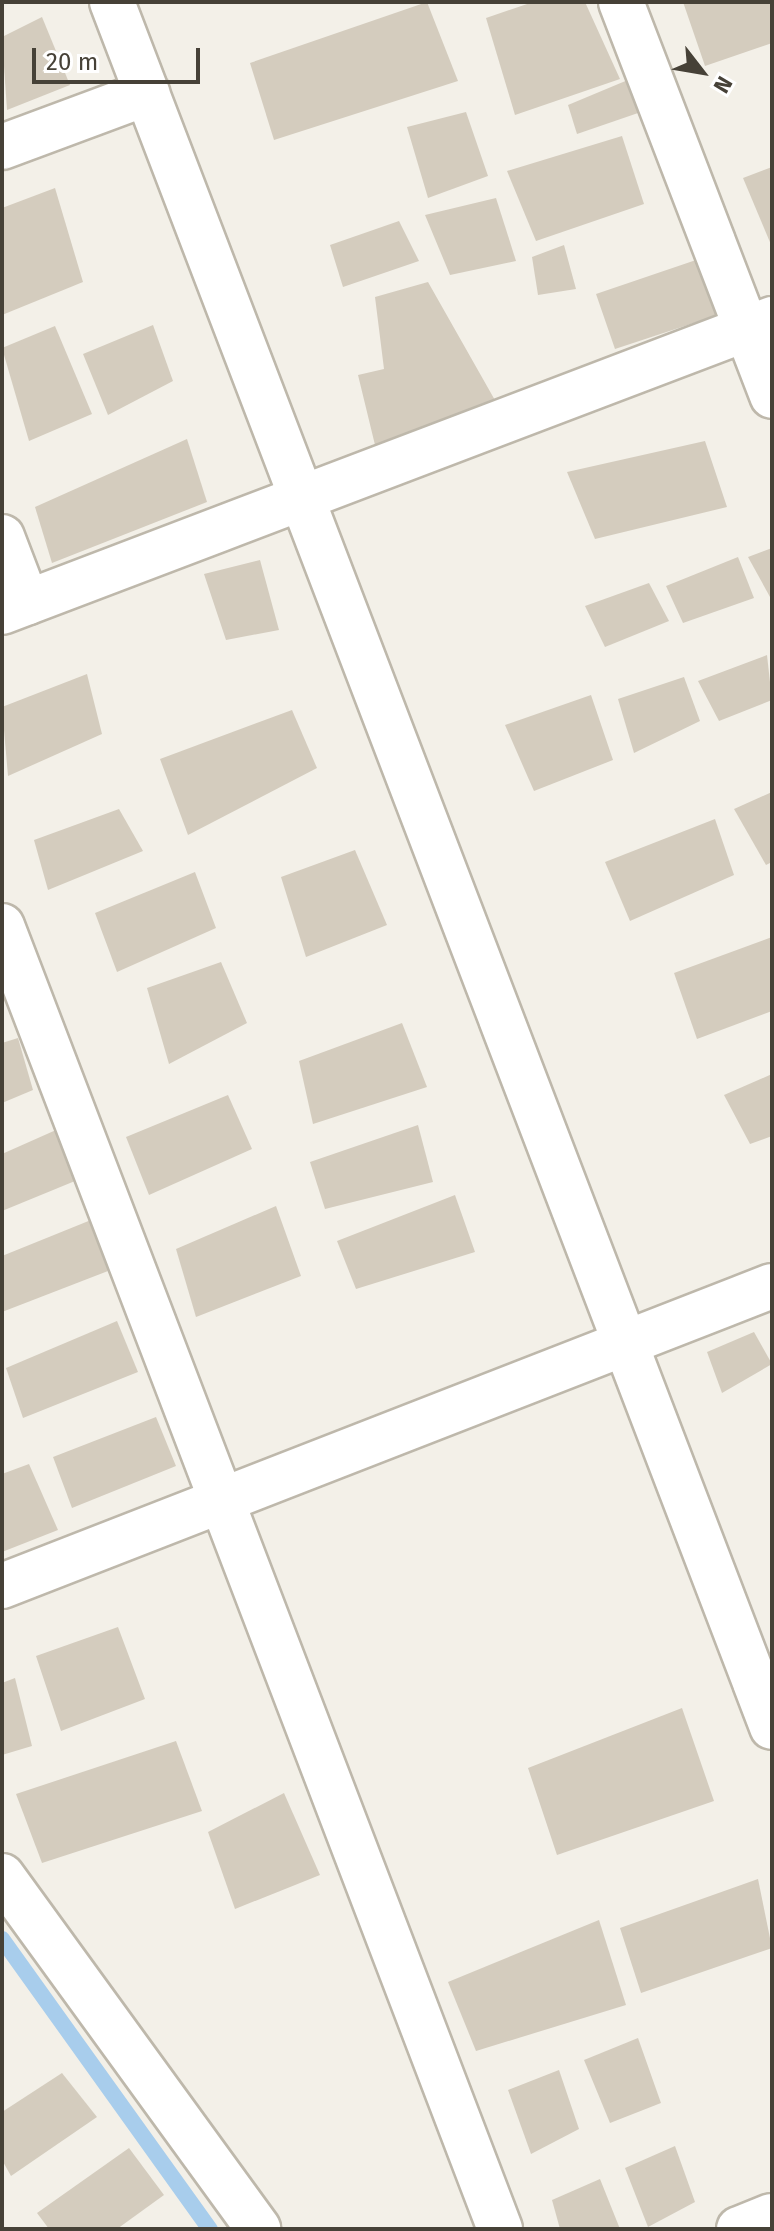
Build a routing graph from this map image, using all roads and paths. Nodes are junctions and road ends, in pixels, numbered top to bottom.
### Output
1 (112, 2) edge
2 (621, 2) edge
3 (147, 93) junction
4 (2, 147) edge
5 (759, 324) edge
6 (772, 396) edge
7 (302, 497) junction
8 (2, 537) edge
9 (15, 607) edge
10 (2, 926) edge
11 (772, 1286) edge
12 (624, 1341) junction
13 (221, 1500) junction
14 (2, 1586) edge
15 (772, 1727) edge
16 (2, 1876) edge
17 (772, 2216) edge
18 (258, 2229) edge
19 (500, 2229) edge
20 (739, 2229) edge

1 - 3 street
2 - 5 street
3 - 4 street
3 - 7 street
5 - 6 street
5 - 7 street
7 - 9 street
7 - 12 street
8 - 9 street
10 - 13 street
11 - 12 street
12 - 13 street
12 - 15 street
13 - 14 street
13 - 19 street
16 - 18 street
17 - 20 street

